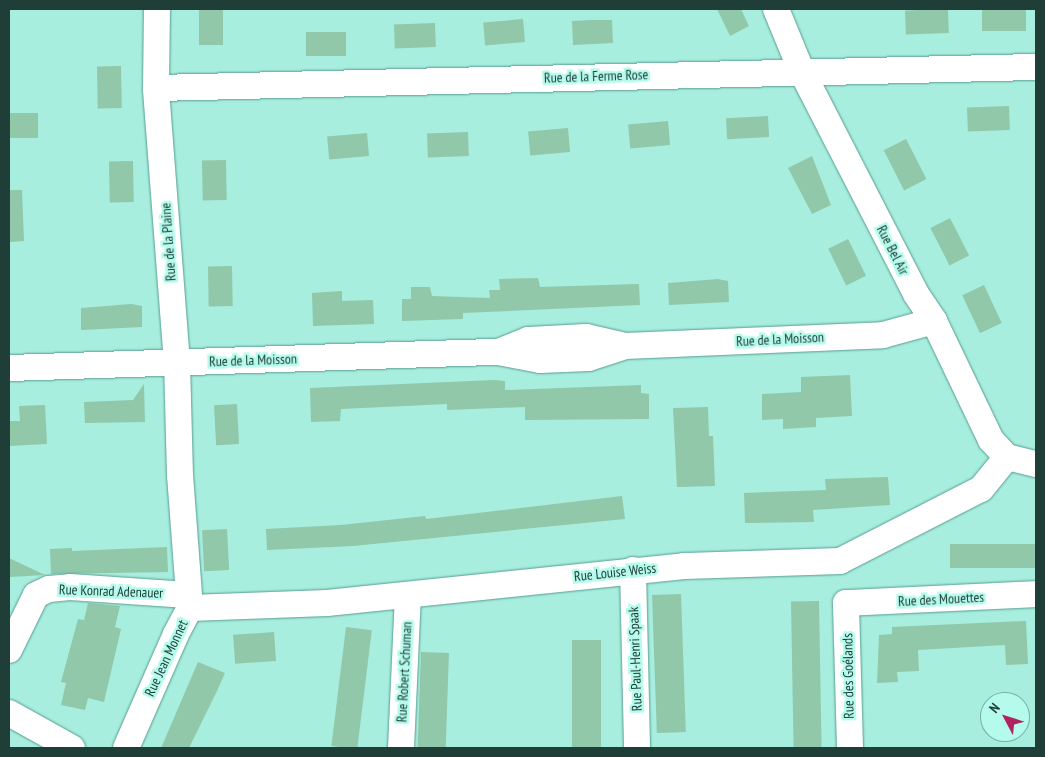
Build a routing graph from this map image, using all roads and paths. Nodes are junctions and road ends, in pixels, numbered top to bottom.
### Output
1 (157, 9) edge
2 (776, 9) edge
3 (1036, 67) edge
4 (801, 70) junction
5 (156, 88) junction
6 (934, 321) junction
7 (177, 363) junction
8 (9, 368) edge
9 (1007, 457) junction
10 (1036, 464) edge
11 (633, 570) junction
12 (1036, 594) edge
13 (408, 595) junction
14 (189, 601) junction
15 (846, 603) joint
16 (9, 650) edge
17 (9, 713) edge
18 (72, 748) edge
19 (126, 748) edge
20 (401, 748) edge
21 (638, 748) edge
22 (850, 748) edge

1 - 5 street, Rue de la Plaine
2 - 4 street, Rue Bel Air
3 - 4 street, Rue de la Ferme Rose
4 - 5 street, Rue de la Ferme Rose
4 - 6 street, Rue Bel Air
5 - 7 street, Rue de la Plaine
6 - 7 street, Rue de la Moisson
6 - 9 street, Rue Bel Air
7 - 8 street, Rue de la Moisson
7 - 14 street, Rue de la Plaine
9 - 10 street
9 - 11 street, Rue Louise Weiss
11 - 13 street, Rue Louise Weiss
11 - 21 street, Rue Paul-Henri Spaak
12 - 15 street, Rue des Mouettes
13 - 14 street, Rue Louise Weiss
13 - 20 street, Rue Robert Schuman
14 - 16 street, Rue Konrad Adenauer
14 - 19 street, Rue Jean Monnet
15 - 22 street, Rue des Goélands
17 - 18 street

